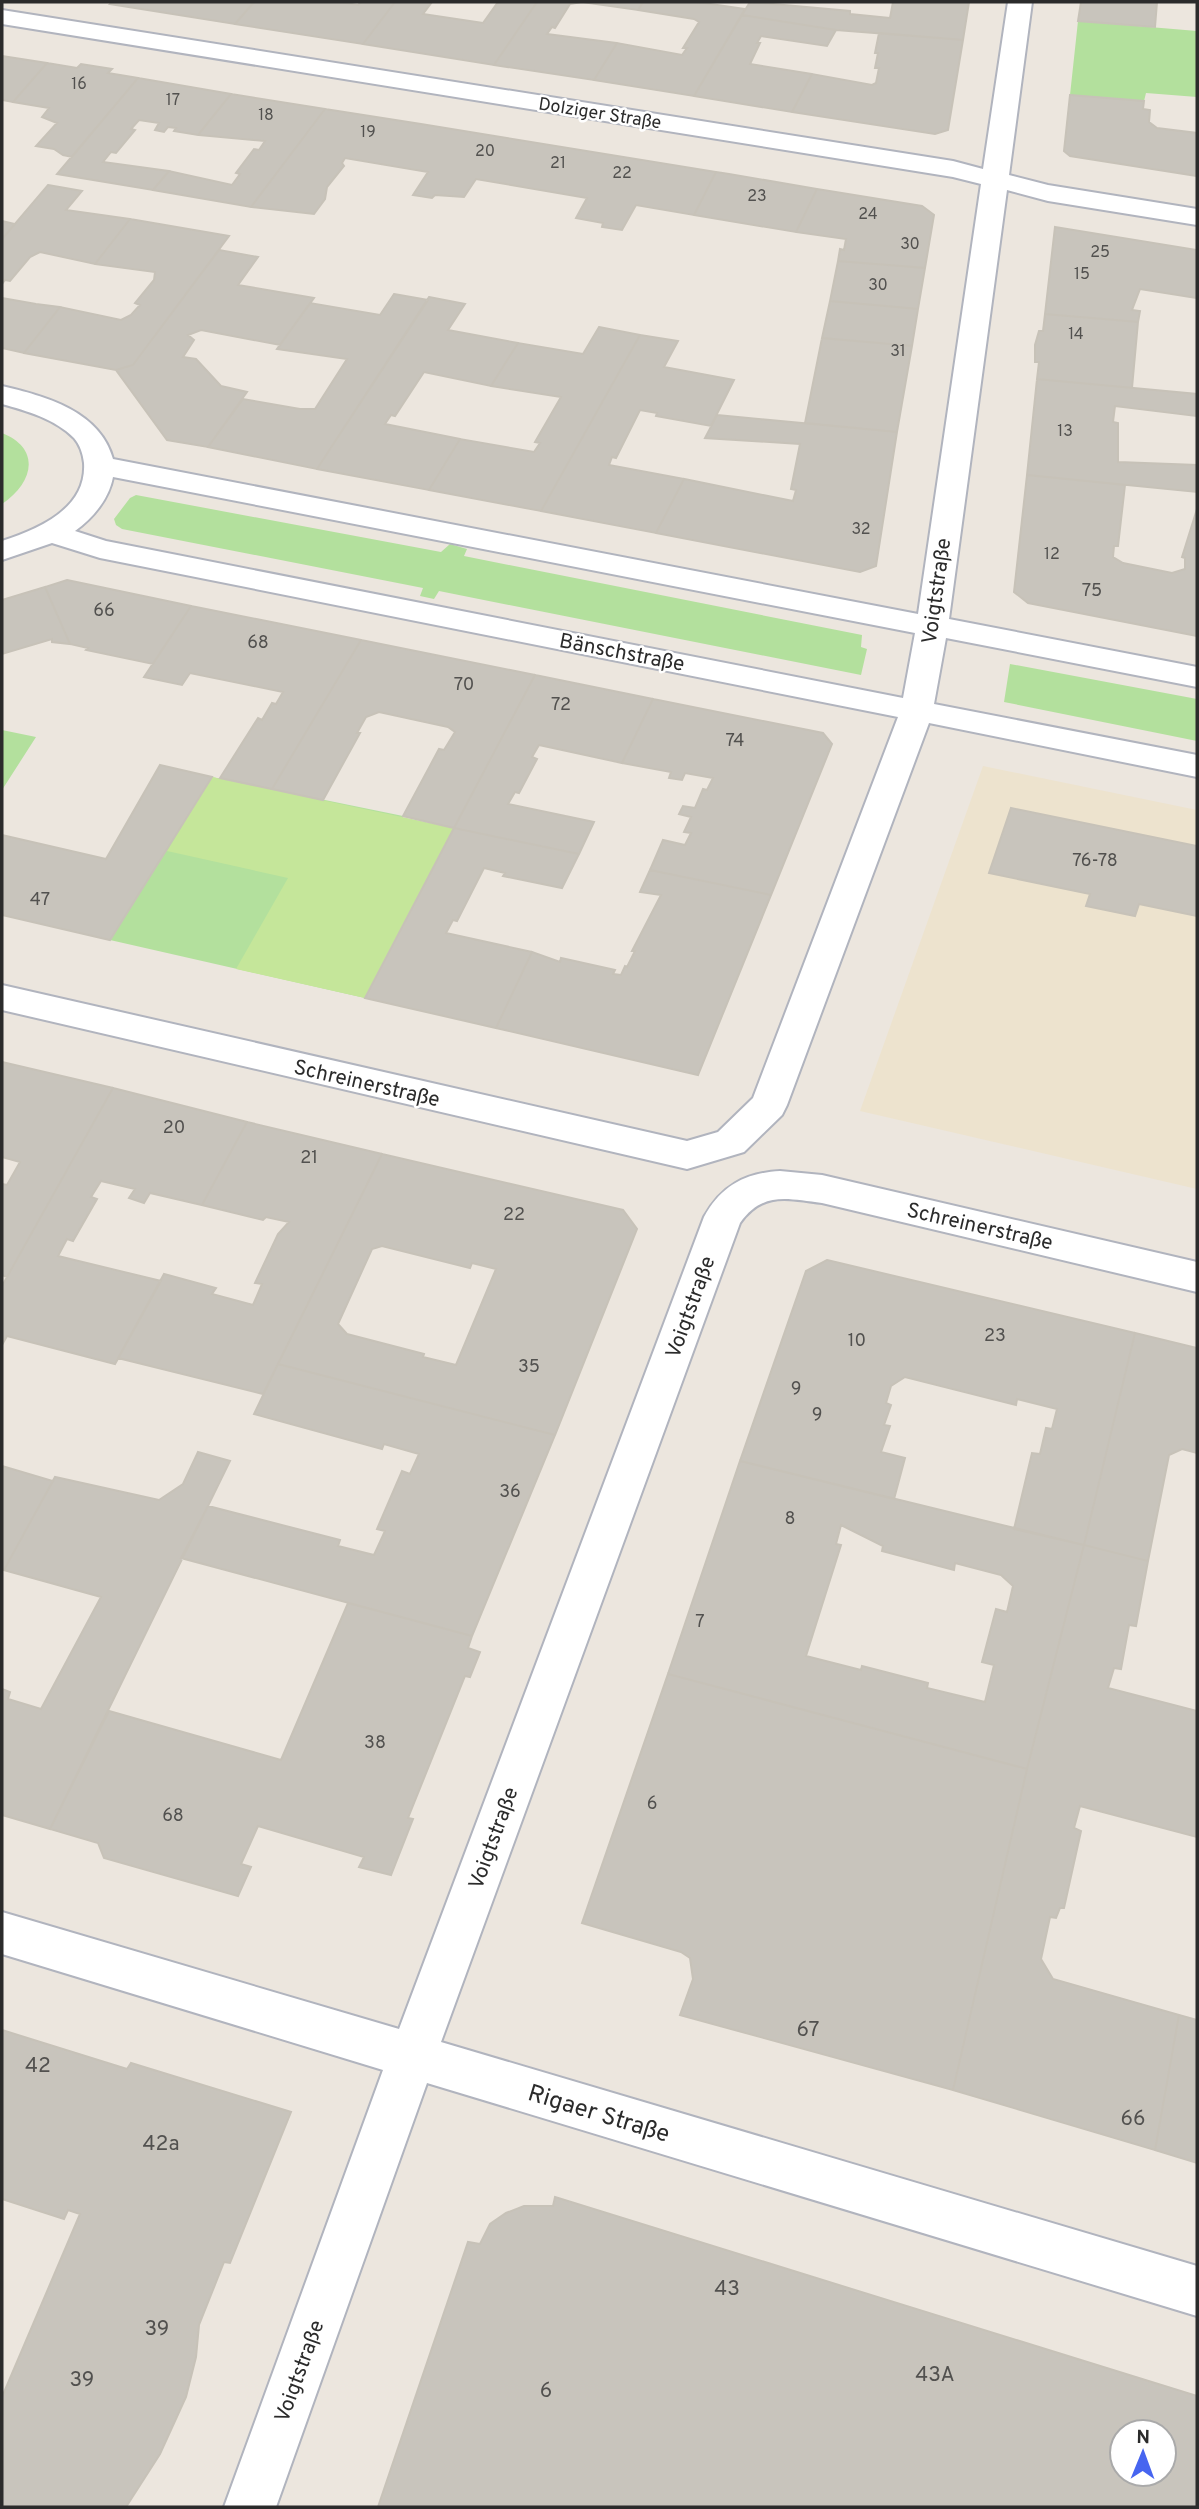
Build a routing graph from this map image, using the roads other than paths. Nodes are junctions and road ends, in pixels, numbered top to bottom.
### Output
1 (1020, 2) edge
2 (2, 17) edge
3 (993, 179) junction
4 (1197, 217) edge
5 (2, 395) edge
6 (101, 466) junction
7 (49, 532) junction
8 (2, 551) edge
9 (932, 626) junction
10 (1197, 677) edge
11 (917, 711) junction
12 (1197, 766) edge
13 (2, 998) edge
14 (731, 1142) joint
15 (761, 1188) joint
16 (1197, 1277) edge
17 (2, 1933) edge
18 (412, 2056) junction
19 (1197, 2291) edge
20 (250, 2507) edge

1 - 3 street, Voigtstraße
2 - 3 street, Dolziger Straße
3 - 4 street, Dolziger Straße
3 - 9 street, Voigtstraße
5 - 6 street
6 - 7 street
6 - 9 street
7 - 8 street
7 - 11 street, Bänschstraße
9 - 10 street
9 - 11 street, Voigtstraße
11 - 12 street, Bänschstraße
11 - 14 street, Voigtstraße
13 - 14 street, Schreinerstraße
15 - 16 street, Schreinerstraße
15 - 18 street, Voigtstraße
17 - 18 street, Rigaer Straße
18 - 19 street, Rigaer Straße
18 - 20 street, Voigtstraße

